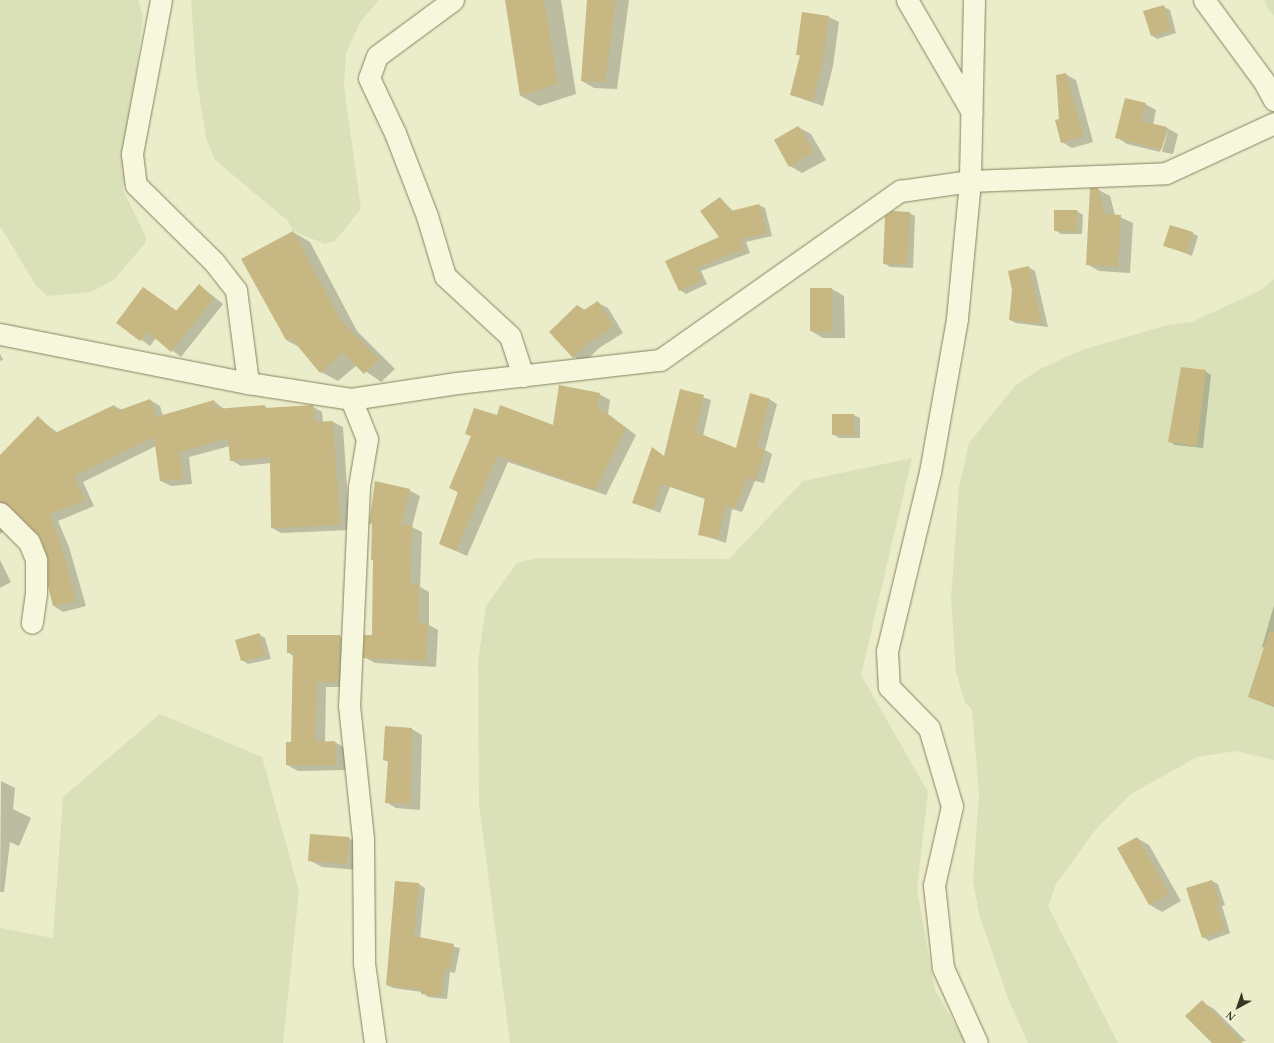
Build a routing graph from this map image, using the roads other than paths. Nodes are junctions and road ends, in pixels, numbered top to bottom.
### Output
1 (161, 0) edge
2 (453, 0) edge
3 (907, 0) edge
4 (974, 0) edge
5 (1204, 0) edge
6 (1274, 100) edge
7 (973, 112) junction
8 (1274, 123) edge
9 (970, 181) junction
10 (0, 334) edge
11 (523, 376) junction
12 (248, 383) junction
13 (351, 399) junction
14 (0, 513) edge
15 (32, 623) dead end
16 (375, 1043) edge
17 (977, 1043) edge

1 - 12 street
2 - 11 street
3 - 7 street
4 - 7 street
5 - 6 street
7 - 9 street
8 - 9 street
9 - 11 street
9 - 17 street
10 - 12 street
11 - 13 street
12 - 13 street
13 - 16 street
14 - 15 street

